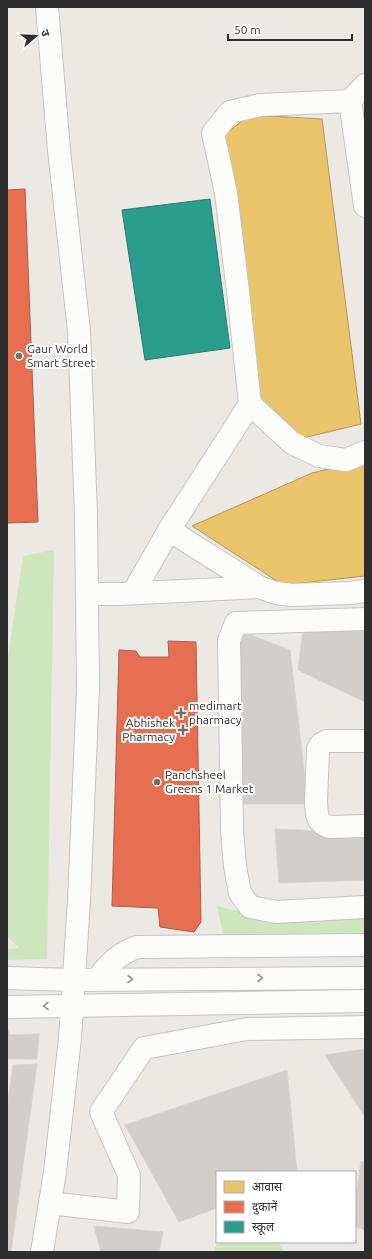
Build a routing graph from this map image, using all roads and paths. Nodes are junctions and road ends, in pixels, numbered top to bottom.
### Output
1 (47, 7) edge
2 (365, 85) edge
3 (350, 101) junction
4 (365, 206) edge
5 (250, 404) junction
6 (365, 452) edge
7 (168, 530) junction
8 (259, 587) junction
9 (365, 591) edge
10 (133, 593) junction
11 (87, 594) junction
12 (365, 619) edge
13 (365, 741) edge
14 (365, 826) edge
15 (365, 907) edge
16 (365, 945) edge
17 (7, 978) edge
18 (365, 978) edge
19 (74, 980) junction
20 (98, 980) junction
21 (365, 1001) edge
22 (7, 1007) edge
23 (72, 1011) junction
24 (365, 1015) edge
25 (365, 1027) edge
26 (50, 1203) junction
27 (42, 1252) edge

1 - 11 street
2 - 3 street
3 - 4 street
3 - 5 street
5 - 6 street
5 - 7 street
7 - 8 street
7 - 10 street
8 - 9 street
8 - 10 street
10 - 11 street
11 - 19 street
12 - 15 street
13 - 14 street
16 - 20 street
17 - 19 street
20 -> 18 street
19 - 20 street
19 - 23 street
21 - 23 street
23 -> 22 street
23 - 24 street
23 - 26 street
25 - 26 street
26 - 27 street

